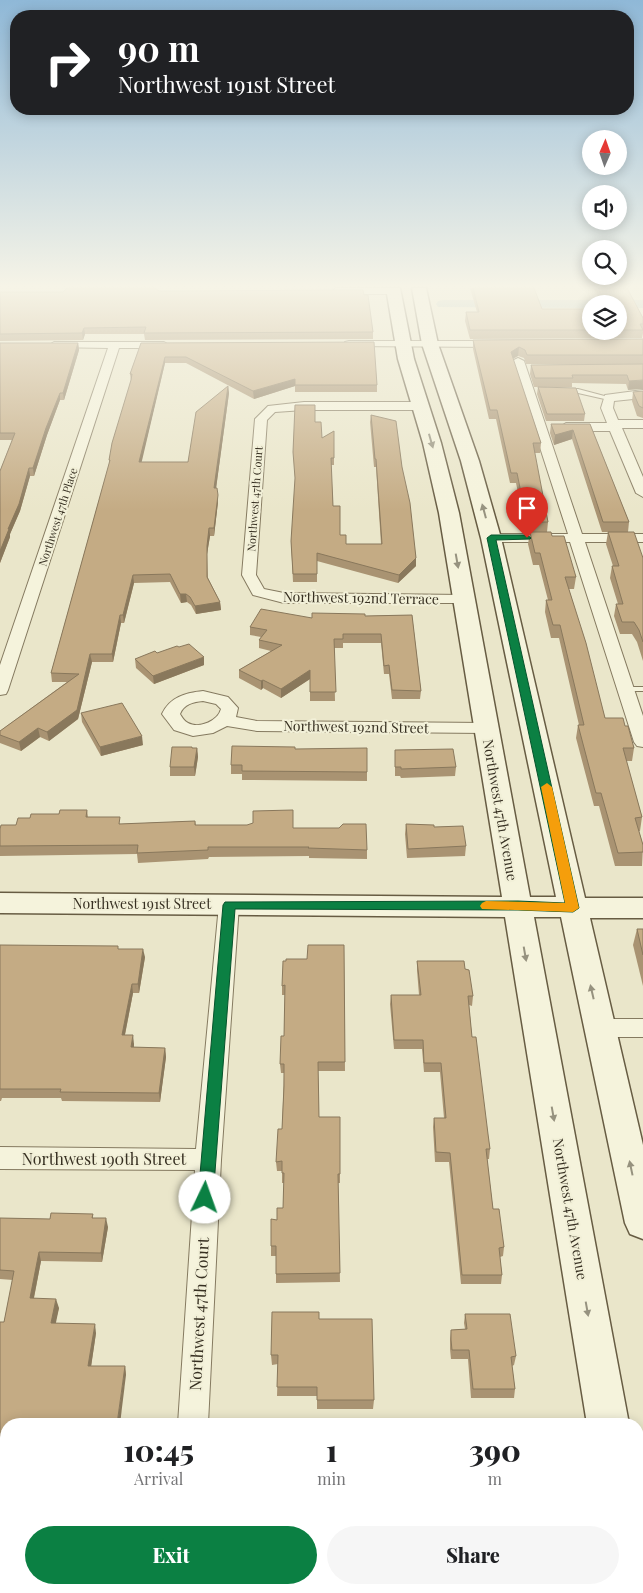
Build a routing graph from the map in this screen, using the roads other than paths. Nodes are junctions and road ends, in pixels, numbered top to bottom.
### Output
1 (109, 362) edge
2 (407, 362) edge
3 (436, 362) edge
4 (523, 366) dead end
5 (558, 391) edge
6 (643, 394) edge
7 (609, 398) junction
8 (420, 406) junction
9 (643, 424) edge
10 (614, 426) junction
11 (541, 427) junction
12 (628, 455) junction
13 (643, 455) edge
14 (643, 493) edge
15 (449, 513) junction
16 (491, 538) junction
17 (576, 538) junction
18 (643, 538) edge
19 (258, 592) joint
20 (464, 600) junction
21 (511, 626) junction
22 (626, 689) junction
23 (643, 689) edge
24 (0, 690) edge
25 (226, 721) dead end
26 (486, 728) junction
27 (643, 742) edge
28 (0, 904) edge
29 (229, 905) junction
30 (518, 906) junction
31 (573, 908) junction
32 (643, 908) edge
33 (600, 1028) junction
34 (643, 1028) edge
35 (0, 1158) edge
36 (208, 1160) junction
37 (643, 1223) edge
38 (193, 1418) edge
39 (607, 1418) edge

1 - 24 street, Northwest 47th Place
2 - 8 main road, Northwest 47th Avenue
16 -> 3 main road
4 - 11 street
5 - 7 lane
6 - 7 street
7 - 10 street
8 -> 15 main road, Northwest 47th Avenue
8 - 19 street, Northwest 47th Court
9 - 10 street
10 - 11 street
10 - 12 street
11 - 17 street
12 - 13 street
12 - 14 street
15 - 16 main road
15 -> 20 main road, Northwest 47th Avenue
16 - 17 street
16 - 21 main road
17 - 18 street
17 - 22 street
19 - 20 street, Northwest 192nd Terrace
20 - 21 main road
20 - 26 main road, Northwest 47th Avenue
21 - 31 main road
22 - 23 lane
22 - 27 street
25 - 26 street, Northwest 192nd Street
26 - 30 main road, Northwest 47th Avenue
28 - 29 main road, Northwest 191st Street
29 - 30 main road, Northwest 191st Street
29 - 36 street, Northwest 47th Court
30 - 31 main road, Northwest 191st Street
30 -> 39 main road, Northwest 47th Avenue
31 - 32 main road, Northwest 191st Street
33 -> 31 main road
33 - 34 street
37 -> 33 main road
35 - 36 street, Northwest 190th Street
36 - 38 street, Northwest 47th Court

